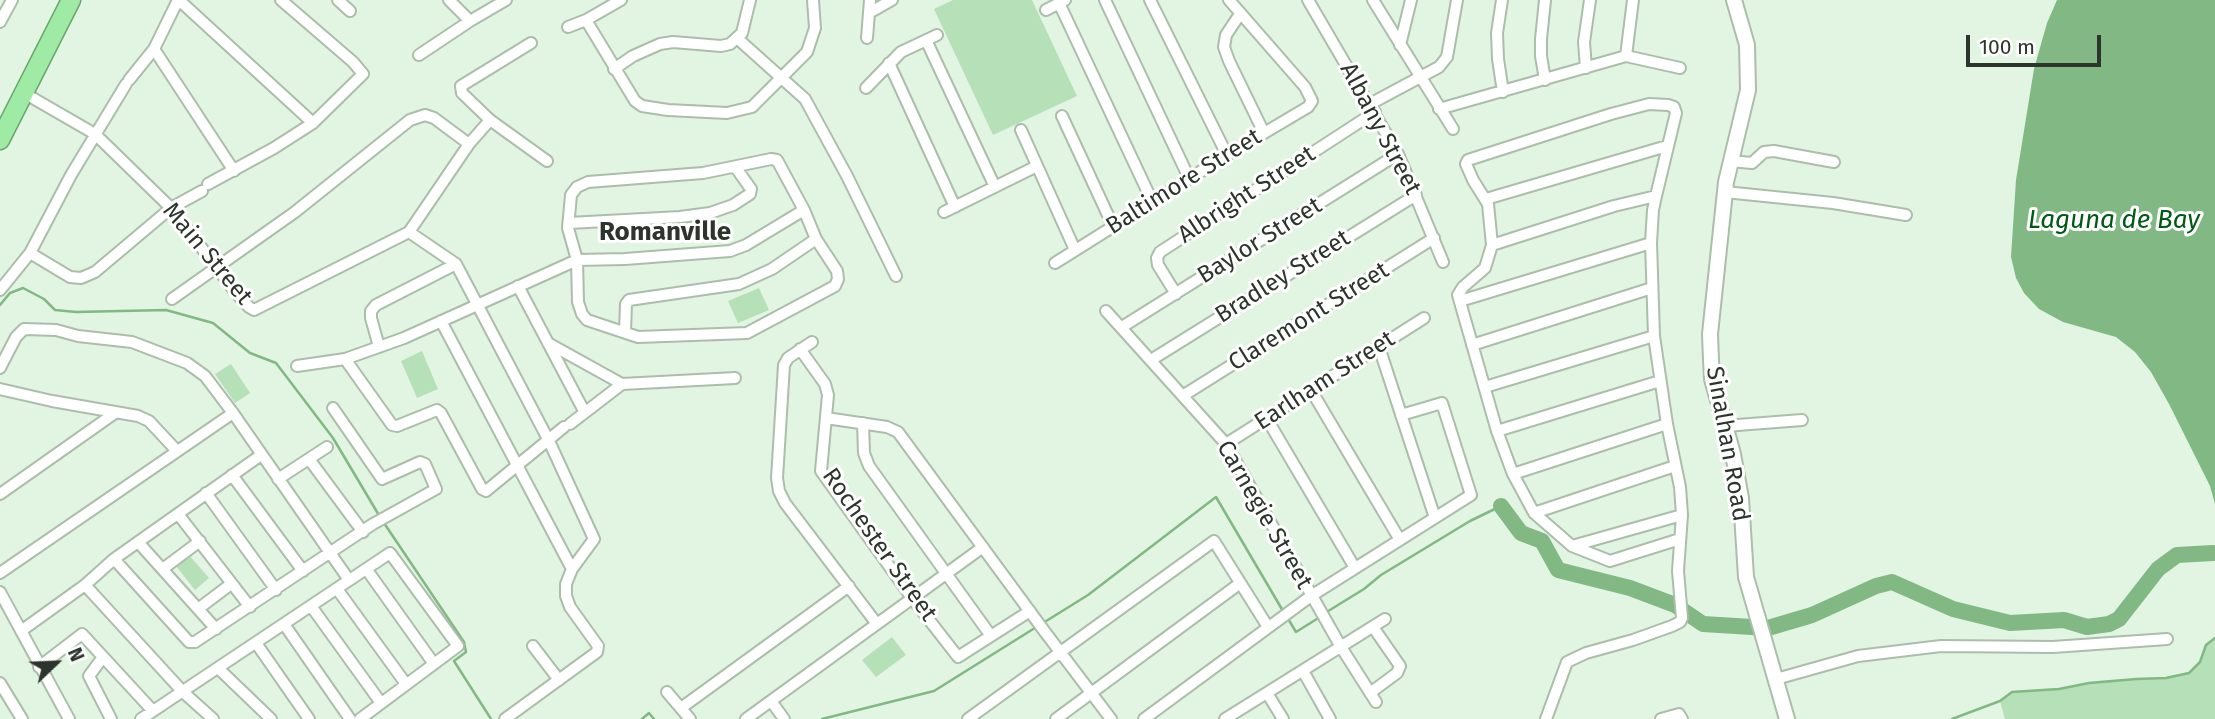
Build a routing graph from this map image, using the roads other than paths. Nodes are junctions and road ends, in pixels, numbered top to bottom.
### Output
1 (12, 0) edge
2 (71, 0) edge
3 (178, 0) edge
4 (281, 0) edge
5 (338, 0) edge
6 (449, 0) edge
7 (506, 0) edge
8 (621, 0) edge
9 (750, 0) edge
10 (813, 0) edge
11 (870, 0) edge
12 (892, 0) edge
13 (1105, 0) edge
14 (1150, 0) edge
15 (1229, 0) edge
16 (1308, 0) edge
17 (1373, 0) edge
18 (1411, 0) edge
19 (1457, 0) edge
20 (1502, 0) edge
21 (1545, 0) edge
22 (1590, 0) edge
23 (1633, 0) edge
24 (1734, 0) edge
25 (1062, 1) edge
26 (1046, 10) dead end
27 (350, 11) dead end
28 (869, 13) junction
29 (1241, 14) junction
30 (586, 20) junction
31 (470, 21) junction
32 (0, 22) edge
33 (568, 27) dead end
34 (867, 38) dead end
35 (738, 39) junction
36 (531, 43) dead end
37 (1401, 45) junction
38 (154, 49) junction
39 (419, 55) dead end
40 (1626, 56) junction
41 (889, 63) junction
42 (1586, 68) junction
43 (1680, 68) dead end
44 (614, 69) junction
45 (1419, 77) junction
46 (782, 79) junction
47 (1545, 80) junction
48 (866, 88) dead end
49 (1503, 92) junction
50 (24, 93) junction
51 (1372, 108) junction
52 (1439, 109) junction
53 (1062, 116) dead end
54 (491, 120) junction
55 (313, 123) junction
56 (1453, 129) dead end
57 (1021, 130) dead end
58 (1265, 133) junction
59 (95, 134) junction
60 (0, 140) edge
61 (470, 144) junction
62 (1667, 146) junction
63 (1398, 154) junction
64 (1227, 155) junction
65 (547, 161) dead end
66 (1730, 161) junction
67 (1834, 162) dead end
68 (1037, 166) junction
69 (736, 168) junction
70 (234, 171) junction
71 (1189, 178) junction
72 (995, 187) junction
73 (1725, 192) junction
74 (1416, 195) junction
75 (1656, 196) junction
76 (1486, 199) junction
77 (1152, 201) junction
78 (955, 207) junction
79 (171, 208) junction
80 (804, 210) junction
81 (944, 212) dead end
82 (1906, 215) dead end
83 (569, 223) junction
84 (1113, 226) junction
85 (409, 232) junction
86 (1434, 238) junction
87 (816, 239) junction
88 (1651, 243) junction
89 (1492, 245) junction
90 (1075, 250) junction
91 (30, 253) junction
92 (577, 260) junction
93 (1055, 262) dead end
94 (1443, 262) dead end
95 (456, 264) junction
96 (218, 267) junction
97 (896, 276) dead end
98 (518, 286) junction
99 (1652, 288) junction
100 (0, 290) edge
101 (1176, 294) junction
102 (172, 299) dead end
103 (1460, 301) junction
104 (478, 304) junction
105 (1106, 311) dead end
106 (1424, 318) dead end
107 (441, 321) junction
108 (1122, 327) junction
109 (625, 332) junction
110 (1654, 336) junction
111 (812, 342) dead end
112 (548, 343) junction
113 (1472, 345) junction
114 (379, 347) junction
115 (1379, 347) junction
116 (800, 349) junction
117 (345, 359) junction
118 (1151, 360) junction
119 (296, 366) dead end
120 (0, 368) edge
121 (735, 378) dead end
122 (1660, 381) junction
123 (622, 384) junction
124 (1485, 387) junction
125 (0, 389) edge
126 (1311, 390) junction
127 (1184, 395) junction
128 (333, 408) dead end
129 (584, 411) junction
130 (233, 412) junction
131 (115, 413) junction
132 (1401, 415) junction
133 (826, 418) junction
134 (1267, 419) junction
135 (1802, 420) dead end
136 (863, 424) junction
137 (1667, 424) junction
138 (1725, 426) junction
139 (1497, 431) junction
140 (549, 442) junction
141 (1226, 444) junction
142 (327, 447) dead end
143 (177, 452) junction
144 (261, 455) junction
145 (309, 459) junction
146 (518, 464) junction
147 (1675, 466) junction
148 (1513, 474) junction
149 (232, 475) junction
150 (278, 479) junction
151 (0, 494) edge
152 (206, 494) junction
153 (1534, 513) junction
154 (178, 514) junction
155 (1682, 515) junction
156 (1435, 519) junction
157 (362, 532) junction
158 (1680, 539) junction
159 (1400, 540) junction
160 (200, 541) junction
161 (138, 542) junction
162 (1572, 546) junction
163 (983, 547) junction
164 (330, 554) junction
165 (114, 559) junction
166 (164, 568) junction
167 (1355, 568) junction
168 (572, 569) junction
169 (367, 570) junction
170 (303, 571) junction
171 (0, 573) edge
172 (946, 573) junction
173 (349, 580) junction
174 (231, 584) junction
175 (1239, 584) junction
176 (85, 585) junction
177 (849, 586) junction
178 (337, 589) junction
179 (276, 590) junction
180 (0, 592) edge
181 (1311, 596) junction
182 (912, 598) junction
183 (311, 606) junction
184 (250, 607) junction
185 (198, 609) junction
186 (1033, 616) junction
187 (1385, 619) dead end
188 (284, 624) junction
189 (877, 624) junction
190 (1268, 627) junction
191 (1373, 627) junction
192 (215, 629) junction
193 (21, 631) junction
194 (992, 636) junction
195 (2167, 639) dead end
196 (256, 643) junction
197 (533, 646) dead end
198 (1341, 647) junction
199 (1060, 652) junction
200 (103, 657) junction
201 (434, 664) junction
202 (40, 667) junction
203 (219, 669) junction
204 (1303, 671) junction
205 (1776, 679) junction
206 (559, 680) junction
207 (0, 683) edge
208 (407, 684) junction
209 (183, 692) junction
210 (667, 692) dead end
211 (1091, 693) junction
212 (1267, 693) junction
213 (771, 701) junction
214 (381, 703) junction
215 (681, 708) junction
216 (153, 711) junction
217 (305, 718) edge
218 (22, 719) edge
219 (69, 719) edge
220 (111, 719) edge
221 (141, 719) edge
222 (213, 719) edge
223 (271, 719) edge
224 (350, 719) edge
225 (360, 719) edge
226 (505, 719) edge
227 (691, 719) edge
228 (747, 719) edge
229 (784, 719) edge
230 (968, 719) edge
231 (1056, 719) edge
232 (1111, 719) edge
233 (1144, 719) edge
234 (1225, 719) edge
235 (1283, 719) edge
236 (1330, 719) edge
237 (1546, 719) edge
238 (1661, 719) edge
239 (1682, 719) edge
240 (1787, 719) edge

1 - 32 street
2 - 50 highway
3 - 38 street
3 - 55 street
4 - 55 street
5 - 27 street
6 - 31 street
7 - 31 street
8 - 30 street
9 - 35 street
10 - 46 street
11 - 28 street
12 - 28 street
13 - 71 street
14 - 64 street
15 - 29 street
16 - 51 street, Albany Street
17 - 37 street
18 - 37 street
19 - 45 street, Albright Street
20 - 49 street
21 - 47 street
22 - 42 street
23 - 40 street
24 - 66 street, Sinalhan Road
25 - 26 street
25 - 77 street
28 - 34 street
29 - 58 street
29 - 58 street, Baltimore Street
30 - 33 street
30 - 44 street
31 - 39 street
35 - 44 street
35 - 46 street
36 - 54 street
37 - 45 street
38 - 59 street
38 - 70 street
40 - 42 street
40 - 43 street
41 - 48 street
41 - 72 street
41 - 78 street
42 - 47 street
44 - 46 street
45 - 51 street, Albright Street
45 - 52 street
46 - 97 street
47 - 49 street
49 - 52 street
50 - 59 street, Main Street
50 - 60 highway
51 - 63 street, Albany Street
51 - 101 street, Albright Street
52 - 56 street
53 - 84 street
54 - 61 street
54 - 65 street
55 - 70 street
57 - 68 street
58 - 64 street, Baltimore Street
59 - 79 street, Main Street
59 - 91 street
61 - 85 street
61 - 96 street
62 - 75 street
62 - 76 street
62 - 76 street
63 - 74 street, Albany Street
63 - 101 street, Baylor Street
64 - 71 street, Baltimore Street
66 - 67 street
66 - 73 street, Sinalhan Road
68 - 72 street
68 - 90 street
69 - 80 street
69 - 83 street
69 - 83 street
70 - 79 street
71 - 77 street, Baltimore Street
72 - 78 street
73 - 82 street
73 - 138 street, Sinalhan Road
74 - 86 street, Albany Street
74 - 118 street, Bradley Street
75 - 88 street
75 - 89 street
76 - 89 street
77 - 84 street, Baltimore Street
78 - 81 street
79 - 91 street
79 - 96 street, Main Street
80 - 87 street
80 - 92 street
83 - 92 street
84 - 90 street, Baltimore Street
85 - 95 street
85 - 96 street, Main Street
86 - 94 street, Albany Street
86 - 127 street, Claremont Street
87 - 109 street
87 - 109 street
88 - 99 street
88 - 103 street
89 - 103 street
90 - 93 street, Baltimore Street
91 - 100 street
92 - 98 street
92 - 109 street
95 - 104 street
95 - 114 street
96 - 102 street
98 - 104 street
98 - 112 street
99 - 110 street
99 - 113 street
101 - 108 street, Baylor Street
103 - 113 street
104 - 107 street
104 - 140 street
105 - 108 street, Carnegie Street
106 - 115 street, Earlham Street
107 - 114 street
107 - 146 street
108 - 118 street, Carnegie Street
110 - 122 street
110 - 124 street
111 - 116 street
112 - 123 street
112 - 129 street
113 - 124 street
114 - 117 street
115 - 126 street, Earlham Street
115 - 132 street
116 - 133 street, Rochester Street
116 - 177 street
117 - 119 street
117 - 146 street
118 - 127 street, Carnegie Street
120 - 130 street
121 - 123 street
122 - 137 street
122 - 139 street
123 - 129 street
124 - 139 street
125 - 131 street
126 - 134 street, Earlham Street
126 - 159 street
127 - 141 street, Carnegie Street
128 - 157 street
129 - 140 street
130 - 143 street
130 - 144 street
131 - 143 street
131 - 151 street
132 - 156 street
132 - 156 street
133 - 136 street
133 - 182 street, Rochester Street
134 - 141 street, Earlham Street
134 - 167 street
135 - 138 street
136 - 163 street
136 - 172 street
137 - 147 street
137 - 148 street
138 - 205 street, Sinalhan Road
139 - 148 street
140 - 146 street
140 - 168 street
141 - 181 street, Carnegie Street
142 - 145 street
143 - 171 street
144 - 149 street
144 - 150 street
145 - 150 street
145 - 157 street
146 - 168 street
147 - 153 street
147 - 155 street
148 - 153 street
149 - 152 street
149 - 170 street
150 - 164 street
152 - 154 street
152 - 179 street
153 - 162 street
154 - 160 street
154 - 161 street
155 - 158 street
155 - 162 street
156 - 159 street
157 - 164 street
158 - 162 street
158 - 237 street
159 - 167 street
160 - 166 street
160 - 174 street
161 - 165 street
161 - 166 street
163 - 172 street
163 - 186 street
164 - 170 street
164 - 173 street
165 - 176 street
165 - 192 street
166 - 185 street
167 - 181 street
168 - 206 street
169 - 173 street
169 - 201 street
169 - 201 street
170 - 179 street
172 - 182 street
172 - 194 street
173 - 178 street
174 - 184 street
174 - 185 street
175 - 190 street
175 - 199 street
175 - 211 street
176 - 193 street
176 - 209 street
177 - 189 street
177 - 215 street
178 - 183 street
178 - 208 street
179 - 184 street
180 - 193 street
181 - 190 street
181 - 198 street, Carnegie Street
182 - 189 street
182 - 194 street, Rochester Street
183 - 188 street
183 - 214 street
184 - 192 street
185 - 192 street
186 - 194 street, Rochester Street
186 - 199 street
187 - 191 street
188 - 196 street
188 - 224 street
189 - 213 street
190 - 233 street
191 - 198 street
191 - 198 street, Carnegie Street
193 - 202 street
195 - 205 street
196 - 203 street
196 - 217 street
197 - 206 street
198 - 204 street
199 - 211 street
199 - 230 street
200 - 202 street
200 - 216 street
200 - 220 street
201 - 208 street
202 - 219 street
203 - 209 street
203 - 223 street
204 - 212 street
204 - 236 street
205 - 240 street, Sinalhan Road
206 - 226 street
207 - 218 street
208 - 214 street
209 - 216 street
209 - 222 street
210 - 215 street
211 - 231 street
211 - 232 street
212 - 234 street
212 - 235 street
213 - 228 street
213 - 229 street
214 - 225 street
215 - 227 street
216 - 221 street
238 - 239 street

